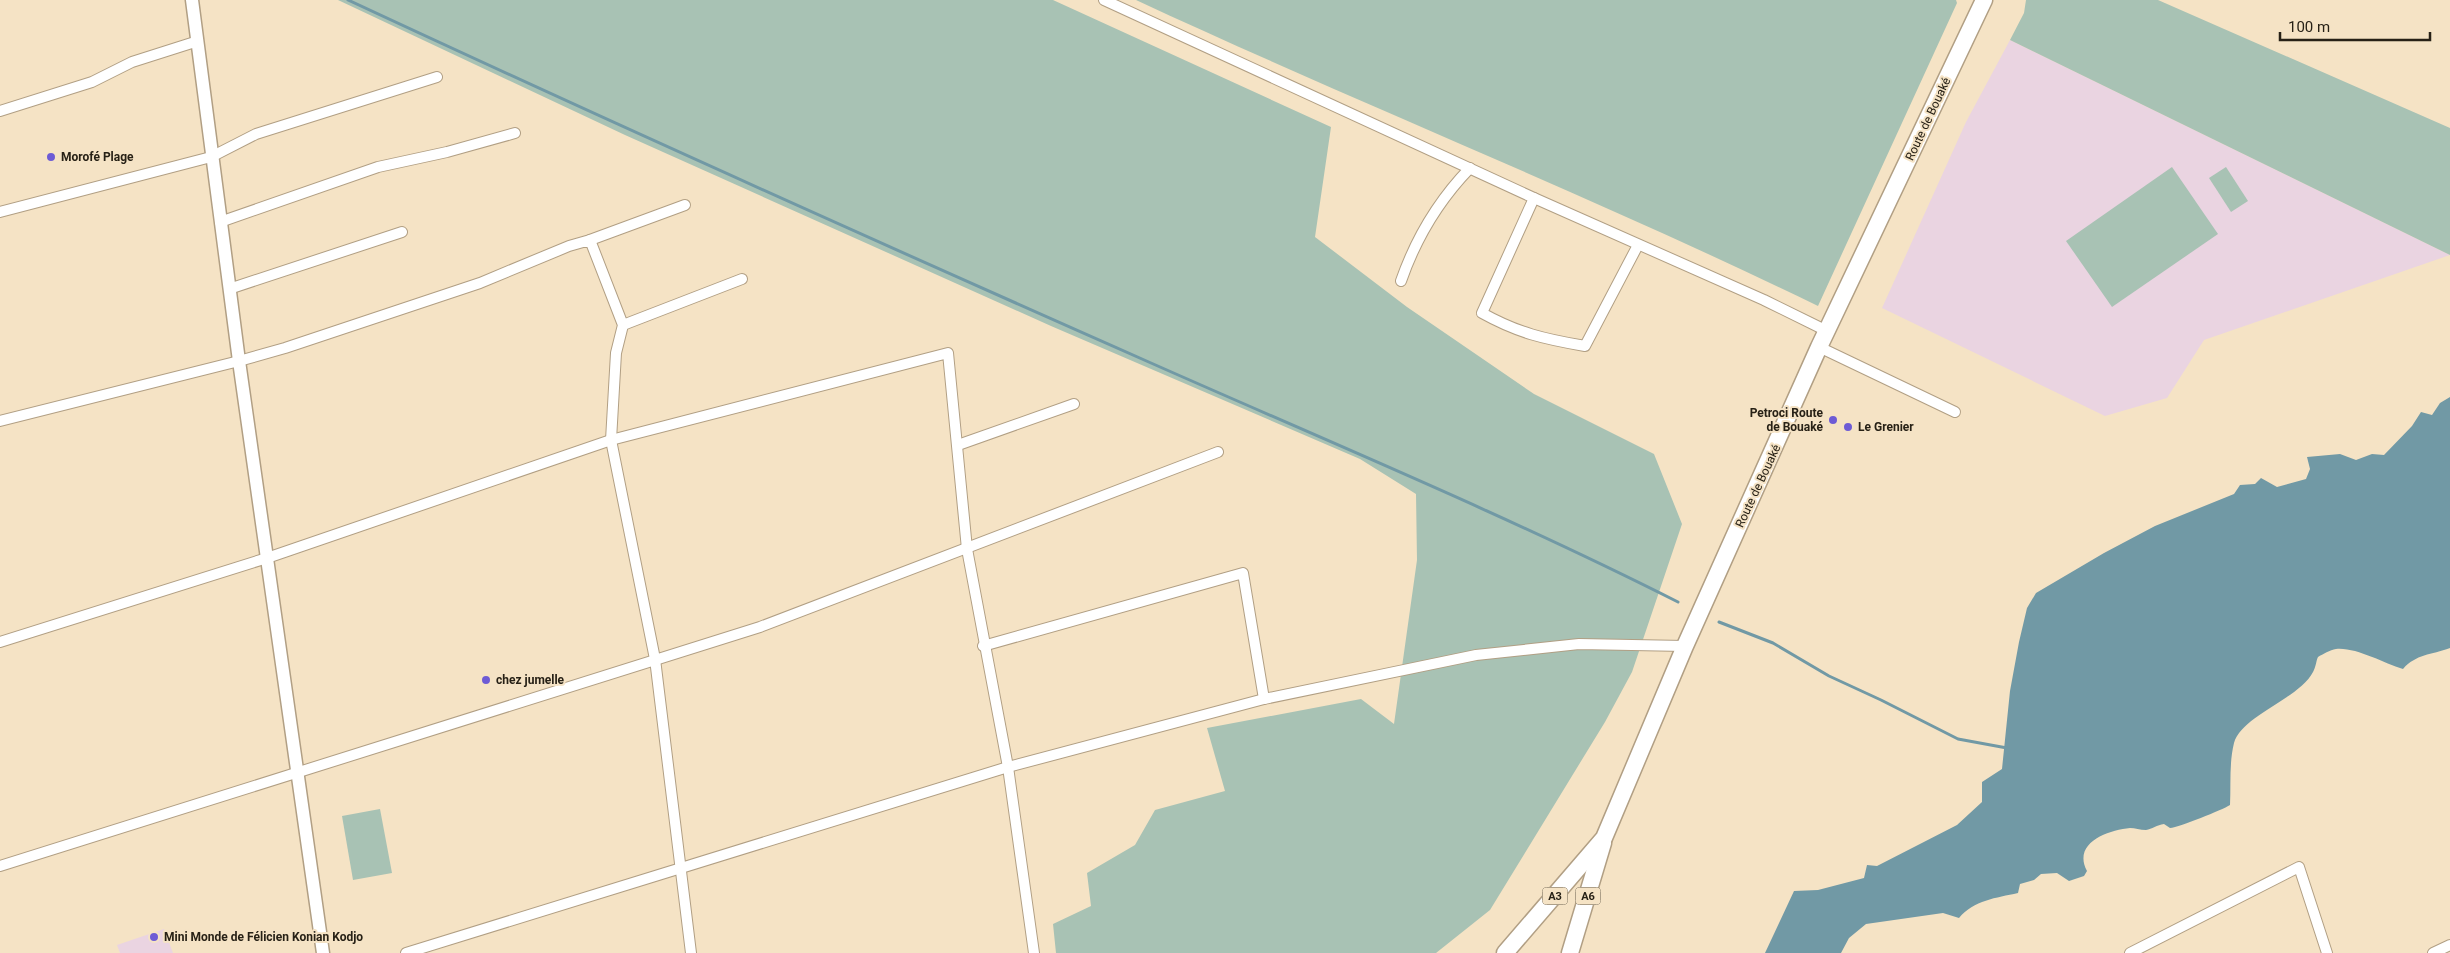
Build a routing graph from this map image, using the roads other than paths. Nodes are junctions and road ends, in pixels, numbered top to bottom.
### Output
1 (192, 0) edge
2 (1104, 0) edge
3 (1984, 0) edge
4 (198, 41) junction
5 (437, 77) dead end
6 (0, 111) edge
7 (515, 133) dead end
8 (211, 157) junction
9 (1470, 168) junction
10 (1534, 198) junction
11 (685, 205) dead end
12 (0, 212) edge
13 (220, 222) junction
14 (402, 232) dead end
15 (590, 240) junction
16 (1638, 245) junction
17 (742, 279) dead end
18 (1402, 281) dead end
19 (229, 289) junction
20 (623, 325) junction
21 (1828, 331) junction
22 (1819, 347) junction
23 (238, 362) junction
24 (1074, 404) dead end
25 (1954, 412) dead end
26 (0, 421) edge
27 (611, 440) junction
28 (958, 445) junction
29 (1218, 452) dead end
30 (967, 549) junction
31 (266, 558) junction
32 (0, 642) edge
33 (983, 646) junction
34 (1685, 646) junction
35 (655, 659) junction
36 (1264, 699) junction
37 (1008, 767) junction
38 (297, 773) junction
39 (1604, 838) junction
40 (0, 866) edge
41 (680, 870) junction
42 (2450, 944) edge
43 (323, 953) edge
44 (406, 953) edge
45 (691, 953) edge
46 (1034, 953) edge
47 (1505, 953) edge
48 (1570, 953) edge
49 (2130, 953) edge
50 (2327, 953) edge
51 (2433, 953) edge

1 - 4 street
2 - 9 street
3 - 21 highway, Route de Bouaké / A3
4 - 6 street
4 - 8 street
5 - 8 street
7 - 13 street
8 - 12 street
8 - 13 street
9 - 10 street
9 - 18 street
10 - 16 street
10 - 16 street
11 - 15 street
13 - 19 street
14 - 19 street
15 - 20 street
15 - 23 street
16 - 21 street
17 - 20 street
19 - 23 street
20 - 27 street
21 - 22 highway, Route de Bouaké / A3
22 - 25 street
22 - 34 highway, Route de Bouaké / A3
23 - 26 street
23 - 31 street
24 - 28 street
27 - 28 street
27 - 31 street
27 - 35 street
28 - 30 street
29 - 30 street
30 - 33 street
30 - 35 street
31 - 32 street
31 - 38 street
33 - 36 street
33 - 37 street
34 - 36 street
34 - 39 highway, Route de Bouaké / A3
35 - 38 street
35 - 41 street
36 - 37 street
37 - 41 street
37 - 46 street
38 - 40 street
38 - 43 street
39 - 47 highway, Route de Bouaké / A3
39 - 48 highway, A6
41 - 44 street
41 - 45 street
42 - 51 street
49 - 50 street

